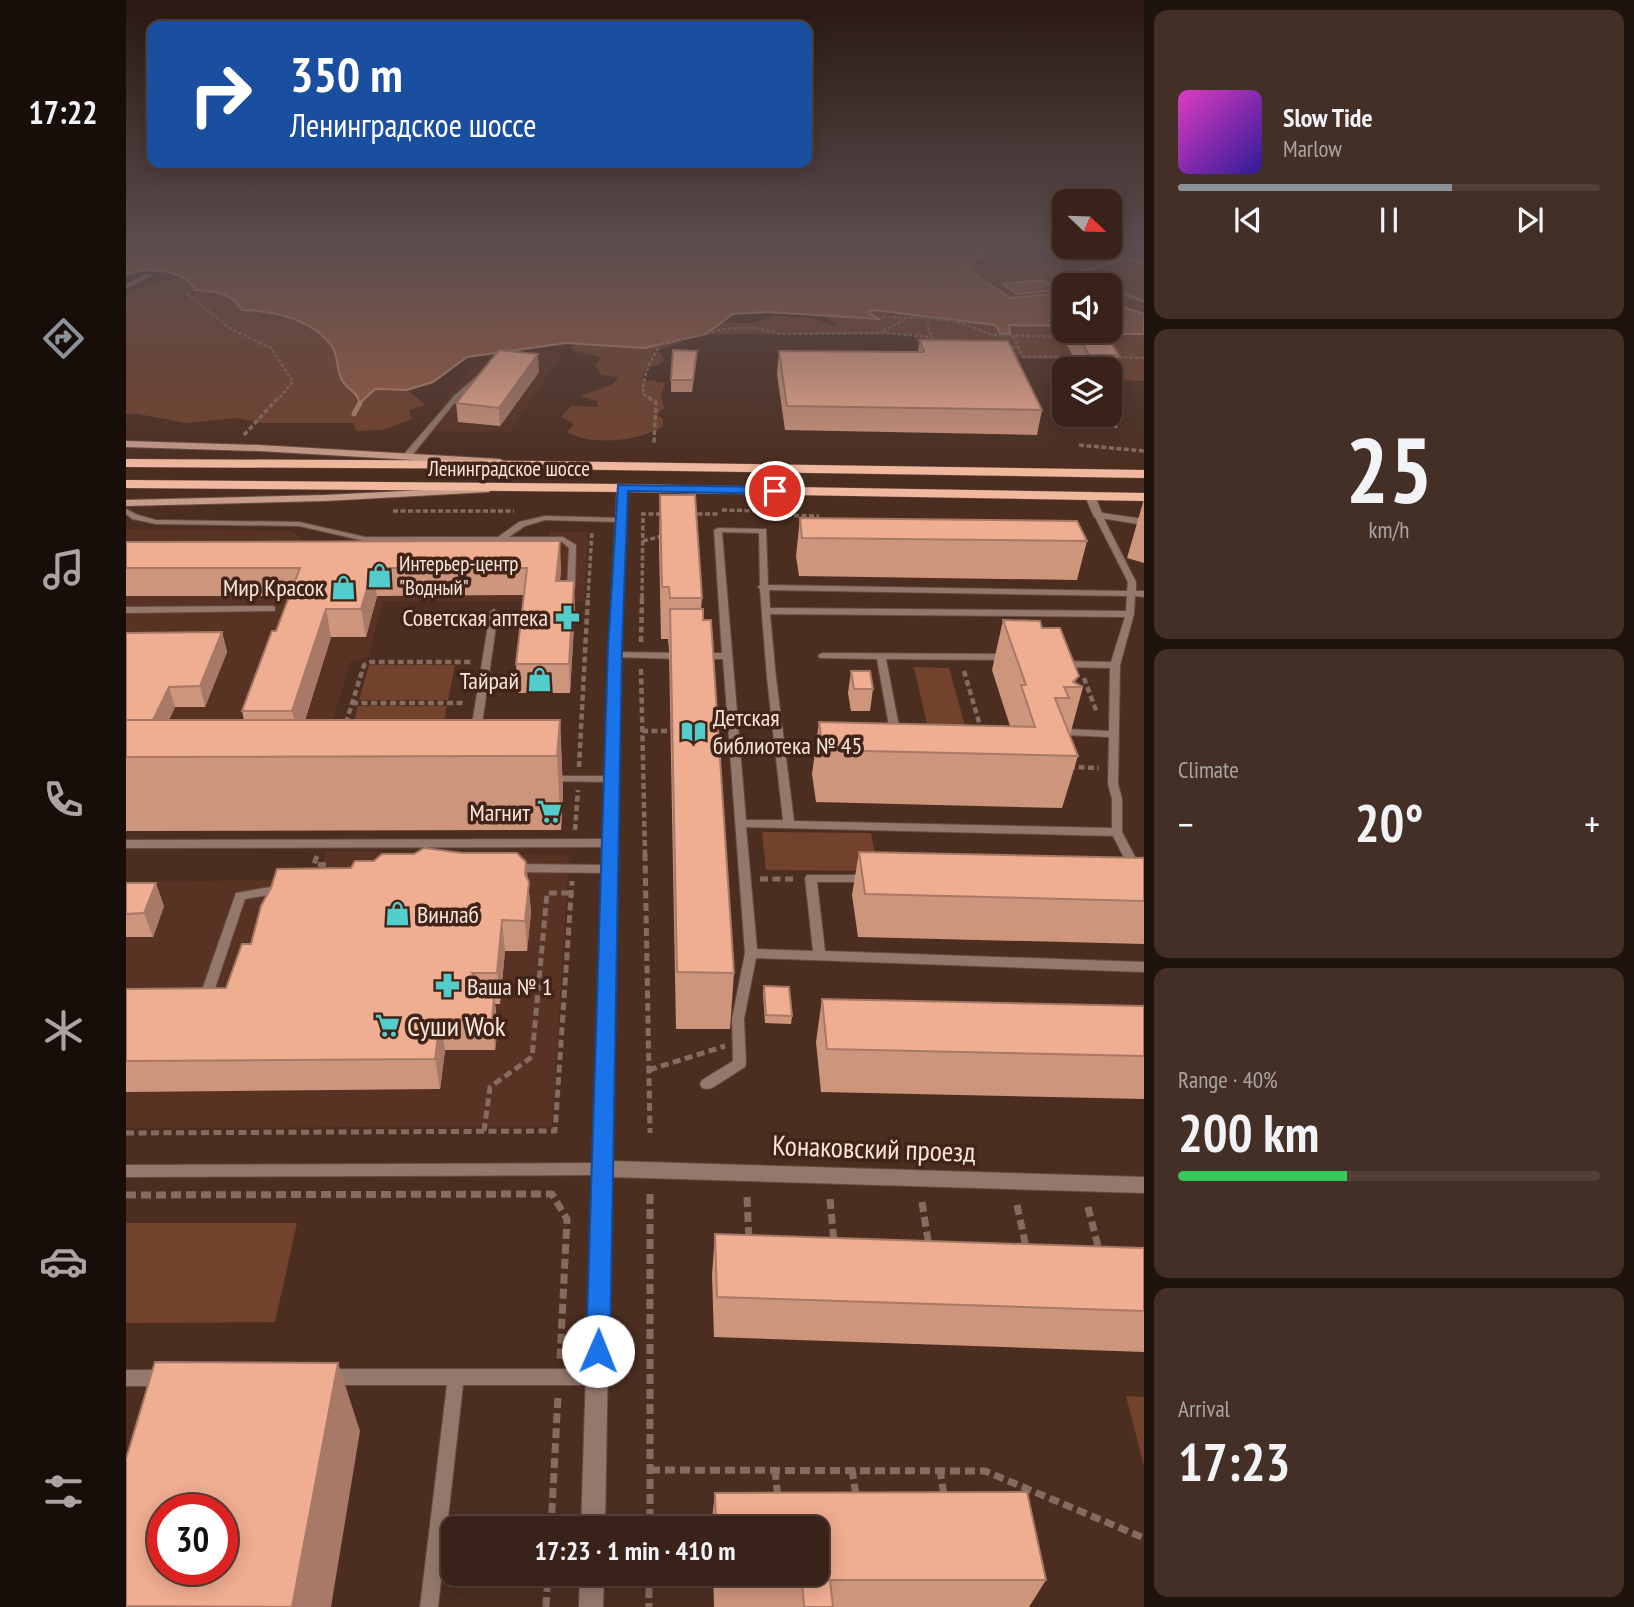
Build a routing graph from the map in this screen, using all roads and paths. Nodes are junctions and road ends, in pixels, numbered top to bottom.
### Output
1 (217, 318) edge
2 (908, 318) joint
3 (926, 318) junction
4 (1138, 318) edge
5 (881, 334) junction
6 (1013, 336) junction
7 (931, 337) junction
8 (1052, 337) edge
9 (951, 343) edge
10 (1019, 347) junction
11 (1004, 349) edge
12 (1103, 349) edge
13 (1064, 356) dead end
14 (1086, 356) edge
15 (1052, 357) edge
16 (1122, 357) edge
17 (1144, 358) edge
18 (492, 366) edge
19 (244, 435) dead end
20 (654, 443) dead end
21 (126, 444) edge
22 (1079, 445) dead end
23 (1144, 451) edge
24 (407, 456) junction
25 (126, 463) edge
26 (540, 464) junction
27 (1144, 474) edge
28 (126, 484) edge
29 (536, 487) junction
30 (622, 488) junction
31 (1090, 496) junction
32 (1144, 497) edge
33 (126, 503) edge
34 (722, 510) dead end
35 (126, 511) edge
36 (690, 511) edge
37 (764, 511) dead end
38 (698, 512) edge
39 (643, 514) dead end
40 (1098, 515) junction
41 (620, 520) junction
42 (592, 521) junction
43 (1144, 522) edge
44 (666, 535) edge
45 (500, 540) junction
46 (643, 541) junction
47 (762, 587) junction
48 (571, 588) edge
49 (1132, 592) junction
50 (1144, 594) edge
51 (272, 609) dead end
52 (126, 610) edge
53 (765, 611) junction
54 (494, 612) dead end
55 (1130, 614) junction
56 (615, 655) junction
57 (641, 656) junction
58 (727, 656) junction
59 (823, 656) dead end
60 (960, 656) junction
61 (881, 657) junction
62 (1020, 657) edge
63 (486, 662) junction
64 (1054, 664) edge
65 (1080, 664) junction
66 (1115, 665) junction
67 (351, 703) junction
68 (480, 703) junction
69 (1114, 718) junction
70 (344, 728) edge
71 (642, 731) junction
72 (670, 731) edge
73 (1066, 732) edge
74 (1114, 734) junction
75 (475, 740) edge
76 (985, 740) edge
77 (898, 748) edge
78 (1067, 767) edge
79 (1091, 767) dead end
80 (534, 779) edge
81 (578, 779) junction
82 (612, 779) junction
83 (742, 824) junction
84 (789, 825) junction
85 (1117, 832) junction
86 (574, 843) junction
87 (611, 843) junction
88 (126, 844) edge
89 (314, 864) dead end
90 (505, 868) edge
91 (573, 868) junction
92 (610, 869) junction
93 (746, 878) junction
94 (811, 878) junction
95 (878, 879) edge
96 (335, 882) edge
97 (1144, 885) edge
98 (293, 887) edge
99 (571, 892) junction
100 (751, 953) junction
101 (820, 955) junction
102 (1144, 967) edge
103 (193, 997) edge
104 (739, 1041) junction
105 (649, 1070) junction
106 (707, 1084) dead end
107 (484, 1131) junction
108 (126, 1133) edge
109 (650, 1133) dead end
110 (603, 1168) junction
111 (126, 1171) edge
112 (1144, 1185) edge
113 (552, 1194) dead end
114 (650, 1194) dead end
115 (126, 1195) edge
116 (747, 1197) dead end
117 (830, 1199) dead end
118 (922, 1202) dead end
119 (1017, 1205) dead end
120 (1088, 1207) dead end
121 (749, 1250) edge
122 (835, 1252) edge
123 (1100, 1253) edge
124 (930, 1256) edge
125 (1028, 1259) edge
126 (318, 1377) edge
127 (456, 1377) junction
128 (597, 1377) junction
129 (126, 1378) edge
130 (181, 1378) edge
131 (852, 1469) junction
132 (940, 1469) junction
133 (650, 1470) junction
134 (775, 1470) junction
135 (778, 1504) edge
136 (857, 1505) edge
137 (946, 1505) edge
138 (593, 1516) edge
139 (650, 1516) edge
140 (1144, 1538) edge
141 (547, 1586) edge
142 (592, 1586) edge
143 (649, 1586) edge
144 (429, 1607) edge
145 (546, 1607) edge
146 (591, 1607) edge
147 (649, 1607) edge

1 - 19 path
2 - 3 path
2 - 5 path
3 - 6 path
3 - 7 path
4 - 12 path
5 - 7 path
5 - 20 path
6 - 8 path
6 - 10 path
7 - 9 path
10 - 11 path
10 - 15 path
13 - 14 path
16 - 17 path
18 - 24 lane
21 - 24 main road
22 - 23 path
24 - 26 main road
25 - 26 main road, Ленинградское шоссе
26 - 27 main road, Ленинградское шоссе
28 - 29 main road, Ленинградское шоссе
29 - 30 main road, Ленинградское шоссе
29 - 33 main road
30 - 31 main road, Ленинградское шоссе
30 - 41 street
31 - 32 main road, Ленинградское шоссе
31 - 40 street
34 - 37 path
35 - 45 lane
36 - 38 path
39 - 46 path
40 - 43 street
40 - 49 lane
41 - 42 lane
41 - 56 street
42 - 45 lane
42 - 81 path
44 - 46 path
45 - 48 lane
46 - 57 path
47 - 49 lane
47 - 53 lane
47 - 58 lane
49 - 50 lane
49 - 55 lane
51 - 52 lane
53 - 55 lane
53 - 84 lane
54 - 63 lane
55 - 66 lane
56 - 57 lane
56 - 82 street
57 - 58 lane
57 - 71 path
58 - 83 lane
59 - 61 lane
60 - 61 lane
60 - 62 lane
60 - 76 path
61 - 77 lane
63 - 67 path
63 - 68 lane
64 - 65 lane
65 - 66 lane
65 - 69 path
66 - 69 lane
67 - 68 path
67 - 70 path
68 - 75 lane
69 - 74 lane
71 - 72 path
71 - 105 path
73 - 74 lane
74 - 85 lane
78 - 79 path
80 - 81 lane
81 - 82 lane
81 - 86 path
82 - 87 street
83 - 84 lane
83 - 93 lane
84 - 85 lane
85 - 97 lane
86 - 87 lane
86 - 88 lane
87 - 92 street
89 - 96 path
90 - 91 lane
91 - 92 lane
91 - 99 path
92 - 110 street
93 - 94 path
93 - 100 lane
94 - 95 lane
94 - 101 lane
98 - 103 lane
99 - 107 path
99 - 107 path
100 - 101 lane
100 - 104 lane
101 - 102 lane
104 - 105 path
104 - 106 lane
105 - 109 path
107 - 108 path
110 - 111 lane
110 - 112 street, Конаковский проезд
110 - 128 street
113 - 115 path
114 - 133 path
116 - 121 path
117 - 122 path
118 - 124 path
119 - 125 path
120 - 123 path
126 - 127 lane
127 - 128 lane
127 - 144 lane
128 - 138 street
129 - 130 lane
131 - 132 path
131 - 134 path
131 - 136 path
132 - 137 path
132 - 140 path
133 - 134 path
133 - 139 path
134 - 135 path
141 - 145 path
142 - 146 street
143 - 147 path

